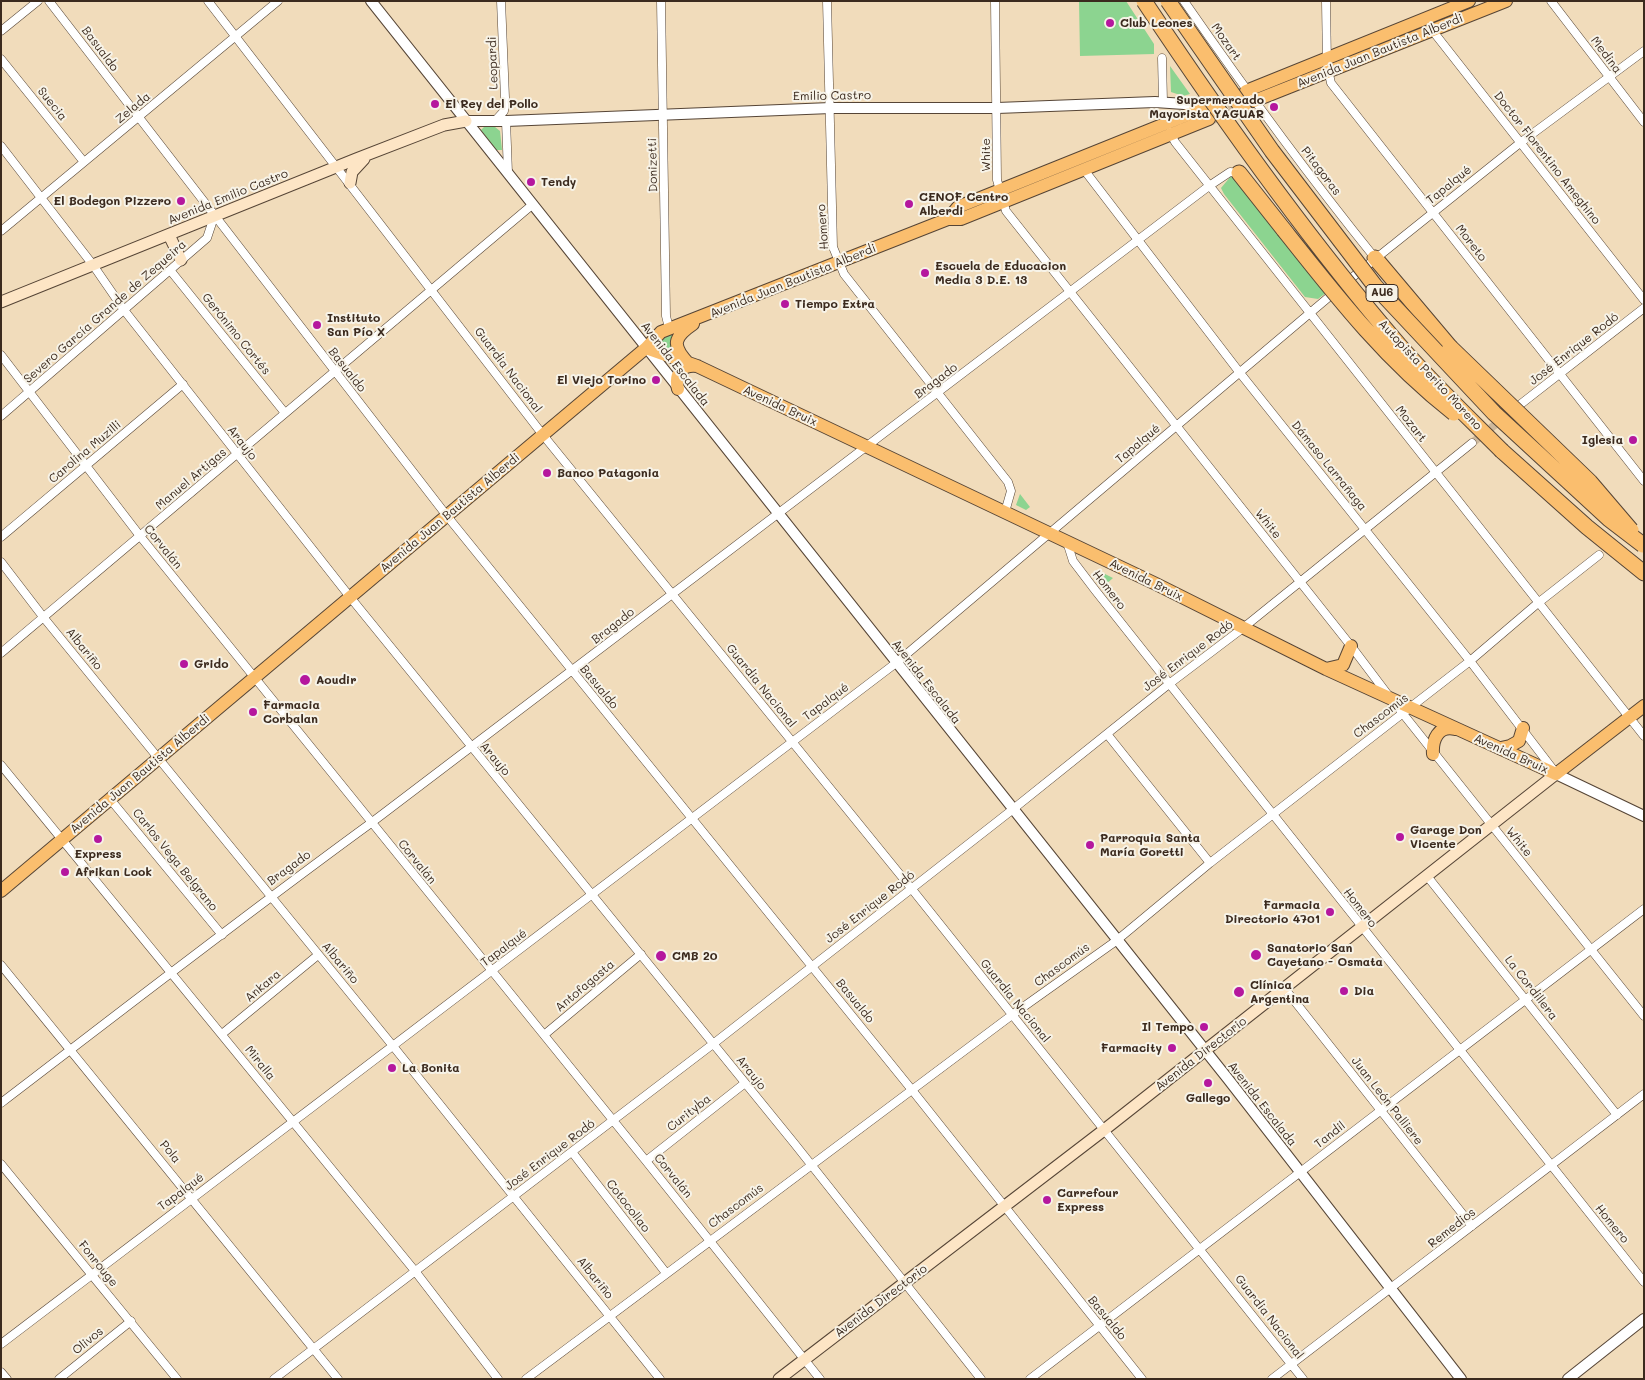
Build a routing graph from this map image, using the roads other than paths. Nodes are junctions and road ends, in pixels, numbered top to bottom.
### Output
1 (38, 1) edge
2 (49, 1) edge
3 (208, 1) edge
4 (278, 1) edge
5 (370, 1) edge
6 (501, 1) edge
7 (661, 1) edge
8 (828, 1) edge
9 (995, 1) edge
10 (1144, 1) edge
11 (1168, 1) edge
12 (1184, 1) edge
13 (1326, 1) edge
14 (1469, 1) edge
15 (1506, 1) edge
16 (1551, 1) edge
17 (1432, 30) junction
18 (1, 31) edge
19 (236, 36) junction
20 (1644, 51) edge
21 (1162, 58) dead end
22 (1328, 58) junction
23 (1, 60) edge
24 (1329, 71) junction
25 (1609, 78) junction
26 (1250, 96) junction
27 (1163, 102) junction
28 (831, 108) junction
29 (997, 108) junction
30 (1203, 111) joint
31 (663, 114) junction
32 (138, 118) junction
33 (466, 121) junction
34 (495, 121) junction
35 (506, 121) junction
36 (1644, 122) edge
37 (1169, 129) junction
38 (1520, 143) junction
39 (1, 146) edge
40 (374, 152) junction
41 (84, 162) junction
42 (337, 166) junction
43 (1085, 171) junction
44 (508, 173) junction
45 (1239, 173) joint
46 (350, 183) junction
47 (1209, 186) junction
48 (1002, 196) junction
49 (41, 198) junction
50 (532, 205) junction
51 (1434, 212) junction
52 (214, 217) junction
53 (1, 231) edge
54 (169, 235) junction
55 (1138, 241) junction
56 (1376, 258) junction
57 (181, 260) junction
58 (838, 262) junction
59 (93, 265) junction
60 (170, 270) junction
61 (432, 290) junction
62 (1069, 293) junction
63 (1644, 300) edge
64 (1, 302) edge
65 (1644, 308) edge
66 (124, 310) junction
67 (1309, 313) junction
68 (702, 318) junction
69 (669, 328) junction
70 (646, 348) junction
71 (1, 355) edge
72 (693, 364) junction
73 (335, 372) junction
74 (1240, 374) junction
75 (1559, 374) junction
76 (183, 384) junction
77 (678, 388) junction
78 (29, 393) junction
79 (938, 394) junction
80 (1517, 407) tunnel mouth
81 (285, 413) junction
82 (1, 416) edge
83 (1176, 427) junction
84 (543, 435) junction
85 (1472, 443) tunnel mouth
86 (867, 447) junction
87 (1502, 451) junction
88 (237, 455) junction
89 (86, 465) junction
90 (1434, 472) junction
91 (1644, 481) edge
92 (1006, 512) junction
93 (778, 515) junction
94 (447, 516) junction
95 (1365, 528) junction
96 (1049, 533) junction
97 (140, 536) junction
98 (1, 537) edge
99 (1068, 542) junction
100 (1643, 545) edge
101 (1599, 555) dead end
102 (1, 562) edge
103 (1644, 573) edge
104 (1299, 581) junction
105 (672, 594) junction
106 (350, 597) junction
107 (1538, 603) junction
108 (44, 618) junction
109 (1243, 628) junction
110 (1351, 646) junction
111 (1, 653) edge
112 (1470, 661) junction
113 (896, 663) junction
114 (1326, 669) junction
115 (572, 671) junction
116 (254, 678) junction
117 (1169, 684) junction
118 (1392, 700) junction
119 (1644, 706) edge
120 (1406, 711) junction
121 (1630, 717) junction
122 (1523, 728) junction
123 (1460, 731) junction
124 (1107, 734) junction
125 (1644, 736) edge
126 (792, 742) junction
127 (471, 748) junction
128 (1502, 748) junction
129 (1433, 754) junction
130 (158, 758) junction
131 (1, 765) edge
132 (1556, 774) junction
133 (110, 800) junction
134 (1012, 810) junction
135 (1273, 816) junction
136 (1644, 816) edge
137 (692, 820) junction
138 (371, 823) junction
139 (1491, 825) junction
140 (62, 839) junction
141 (1210, 863) junction
142 (1428, 876) junction
143 (911, 888) junction
144 (1, 891) edge
145 (593, 895) junction
146 (270, 896) junction
147 (1644, 909) edge
148 (1362, 928) junction
149 (222, 935) junction
150 (1116, 940) junction
151 (1591, 950) junction
152 (641, 954) junction
153 (318, 955) junction
154 (1, 964) edge
155 (812, 967) junction
156 (492, 971) junction
157 (172, 974) junction
158 (1285, 989) junction
159 (1526, 999) junction
160 (1012, 1015) junction
161 (1644, 1016) edge
162 (222, 1034) junction
163 (544, 1035) junction
164 (713, 1044) junction
165 (393, 1046) junction
166 (72, 1049) junction
167 (1205, 1051) junction
168 (1460, 1051) junction
169 (745, 1083) junction
170 (912, 1090) junction
171 (1644, 1094) edge
172 (1, 1103) edge
173 (1381, 1110) junction
174 (1617, 1115) junction
175 (614, 1120) junction
176 (293, 1121) junction
177 (1104, 1130) junction
178 (572, 1152) junction
179 (646, 1161) junction
180 (1, 1164) edge
181 (811, 1165) junction
182 (1551, 1166) junction
183 (1300, 1173) junction
184 (514, 1196) junction
185 (192, 1198) junction
186 (1004, 1206) junction
187 (1472, 1226) junction
188 (710, 1240) junction
189 (1200, 1249) junction
190 (416, 1271) junction
191 (666, 1273) junction
192 (92, 1274) junction
193 (905, 1282) junction
194 (1644, 1282) edge
195 (1390, 1290) junction
196 (610, 1315) junction
197 (1644, 1319) edge
198 (130, 1321) junction
199 (1100, 1326) junction
200 (1, 1344) edge
201 (314, 1348) junction
202 (804, 1360) junction
203 (1292, 1364) junction
204 (1, 1372) edge
205 (7, 1379) edge
206 (59, 1379) edge
207 (176, 1379) edge
208 (274, 1379) edge
209 (338, 1379) edge
210 (498, 1379) edge
211 (526, 1379) edge
212 (660, 1379) edge
213 (779, 1379) edge
214 (820, 1379) edge
215 (981, 1379) edge
216 (1030, 1379) edge
217 (1142, 1379) edge
218 (1272, 1379) edge
219 (1304, 1379) edge
220 (1461, 1379) edge
221 (1568, 1379) edge

1 - 18 street
2 - 32 street, Basualdo
3 - 19 street, Guardia Nacional
4 - 19 street, Zelada
5 - 33 street, Avenida Escalada
6 - 34 street, Leopardi
7 - 31 street, Donizetti
8 - 28 street, Homero
9 - 29 street, White
10 - 87 highway, Autopista Perito Moreno / AU6, bridge
11 - 100 highway, Autopista Perito Moreno / AU6, bridge
12 - 26 street, Mozart
13 - 22 street, Moreto
14 - 22 main road, Avenida Juan Bautista Alberdi
15 - 17 main road, Avenida Juan Bautista Alberdi
16 - 25 street, Medina
17 - 24 main road, Avenida Juan Bautista Alberdi
17 - 38 street, Doctor Florentino Ameghino
19 - 32 street, Zelada
19 - 42 street, Guardia Nacional
20 - 25 street, Tapalqué
21 - 27 street
22 - 24 street, Moreto
22 - 26 main road, Avenida Juan Bautista Alberdi
23 - 41 street, Suecia
24 - 26 main road, Avenida Juan Bautista Alberdi
24 - 51 street, Moreto
25 - 36 street, Medina
25 - 38 street, Tapalqué
26 - 56 street, Pitagoras
27 - 29 street, Emilio Castro
27 - 30 street, Emilio Castro
28 - 29 street, Emilio Castro
28 - 31 street, Emilio Castro
28 - 58 street, Homero
29 - 48 street, White
30 - 37 main road, Avenida Juan Bautista Alberdi
31 - 35 street, Emilio Castro
31 - 69 street, Donizetti
32 - 41 street, Zelada
32 - 52 street, Basualdo
33 - 34 street, Emilio Castro
33 - 40 main road, Avenida Emilio Castro
33 - 44 street, Avenida Escalada
34 - 35 street, Emilio Castro
35 - 44 street
37 - 43 main road, Avenida Juan Bautista Alberdi
37 - 47 street, Mozart
37 - 48 main road, Avenida Juan Bautista Alberdi
38 - 51 street, Tapalqué
38 - 63 street, Doctor Florentino Ameghino
39 - 49 street, Araujo
40 - 42 main road, Avenida Emilio Castro
40 - 46 main road
41 - 49 street, Zelada
42 - 46 street, Guardia Nacional
42 - 52 main road, Avenida Emilio Castro
43 - 48 main road, Avenida Juan Bautista Alberdi
43 - 55 street, Dámaso Larrañaga
44 - 50 street, Avenida Escalada
45 - 47 street, Bragado
45 - 87 highway, bridge
46 - 61 street, Guardia Nacional
47 - 55 street, Bragado
47 - 67 street, Mozart
48 - 58 main road, Avenida Juan Bautista Alberdi
48 - 62 street, White
49 - 53 street, Zelada
49 - 59 street, Araujo
50 - 61 street, Manuel Artigas
50 - 70 street, Avenida Escalada
51 - 56 street, Tapalqué
51 - 75 street, Moreto
52 - 54 main road, Avenida Emilio Castro
52 - 57 street, Severo García Grande de Zequeira
52 - 73 street, Basualdo
54 - 57 main road
54 - 59 main road, Avenida Emilio Castro
55 - 62 street, Bragado
55 - 74 street, Dámaso Larrañaga
56 - 67 street, Tapalqué
56 - 100 highway, bridge
57 - 60 street, Severo García Grande de Zequeira
58 - 68 main road, Avenida Juan Bautista Alberdi
58 - 79 street, Homero
59 - 64 main road, Avenida Emilio Castro
59 - 66 street, Araujo
60 - 66 street, Severo García Grande de Zequeira
60 - 81 street, Gerónimo Cortés
61 - 73 street, Manuel Artigas
61 - 84 street, Guardia Nacional
62 - 79 street, Bragado
62 - 83 street, White
65 - 75 street, José Enrique Rodó
66 - 76 street, Araujo
66 - 78 street, Severo García Grande de Zequeira
67 - 74 street, Tapalqué
67 - 90 street, Mozart
68 - 69 main road, Avenida Juan Bautista Alberdi
68 - 72 main road
69 - 70 main road, Avenida Juan Bautista Alberdi
70 - 72 main road, Avenida Bruix
70 - 77 street, Avenida Escalada
70 - 84 main road, Avenida Juan Bautista Alberdi
71 - 78 street, Corvalán
72 - 77 main road
72 - 86 main road, Avenida Bruix
73 - 81 street, Manuel Artigas
73 - 94 street, Basualdo
74 - 83 street, Tapalqué
74 - 95 street, Dámaso Larrañaga
75 - 80 street, José Enrique Rodó
75 - 91 street, Moreto
76 - 88 street, Araujo
76 - 89 street, Carolina Muzilli
77 - 93 street, Avenida Escalada
78 - 82 street, Severo García Grande de Zequeira
78 - 89 street, Corvalán
79 - 86 street, Bragado
79 - 92 street, Homero
81 - 88 street, Manuel Artigas
83 - 96 street, Tapalqué
83 - 104 street, White
84 - 94 main road, Avenida Juan Bautista Alberdi
84 - 105 street, Guardia Nacional
85 - 90 street, José Enrique Rodó
86 - 92 main road, Avenida Bruix
86 - 93 street, Bragado
87 - 103 highway, Autopista Perito Moreno / AU6
88 - 97 street, Manuel Artigas
88 - 106 street, Araujo
89 - 97 street, Corvalán
89 - 98 street, Carolina Muzilli
90 - 95 street, José Enrique Rodó
90 - 107 street, Mozart
92 - 96 main road, Avenida Bruix
93 - 105 street, Bragado
93 - 113 street, Avenida Escalada
94 - 106 main road, Avenida Juan Bautista Alberdi
94 - 115 street, Basualdo
95 - 104 street, José Enrique Rodó
95 - 112 street, Dámaso Larrañaga
96 - 99 main road, Avenida Bruix
96 - 113 street, Tapalqué
97 - 108 street, Manuel Artigas
97 - 116 street, Corvalán
99 - 109 main road, Avenida Bruix
99 - 117 street, Homero
101 - 107 street, Chascomús
102 - 108 street, Albariño
104 - 109 street, José Enrique Rodó
104 - 110 street, White
105 - 115 street, Bragado
105 - 126 street, Guardia Nacional
106 - 116 main road, Avenida Juan Bautista Alberdi
106 - 127 street, Araujo
107 - 112 street, Chascomús
107 - 121 street, Mozart
108 - 111 street, Manuel Artigas
108 - 130 street, Albariño
109 - 114 main road, Avenida Bruix
109 - 117 street, José Enrique Rodó
110 - 114 main road
110 - 118 street, White
112 - 120 street, Chascomús
112 - 122 street, Dámaso Larrañaga
113 - 126 street, Tapalqué
113 - 134 street, Avenida Escalada
114 - 118 main road, Avenida Bruix
115 - 127 street, Bragado
115 - 137 street, Basualdo
116 - 130 main road, Avenida Juan Bautista Alberdi
116 - 138 street, Corvalán
117 - 124 street, José Enrique Rodó
117 - 135 street, Homero
118 - 120 main road, Avenida Bruix
119 - 121 main road, Avenida Directorio
120 - 123 main road, Avenida Bruix
120 - 129 street, White
120 - 135 street, Chascomús
121 - 125 street, Mozart
121 - 132 main road, Avenida Directorio
122 - 128 main road
122 - 132 street, Dámaso Larrañaga
123 - 128 main road, Avenida Bruix
123 - 129 main road
124 - 134 street, José Enrique Rodó
124 - 141 street
126 - 137 street, Tapalqué
126 - 143 street, Guardia Nacional
127 - 138 street, Bragado
127 - 145 street, Araujo
128 - 132 main road, Avenida Bruix
129 - 139 street, White
130 - 133 main road, Avenida Juan Bautista Alberdi
130 - 146 street, Albariño
131 - 140 street, Miralla
132 - 136 street, Avenida Bruix
132 - 139 main road, Avenida Directorio
133 - 140 main road, Avenida Juan Bautista Alberdi
133 - 149 street, Carlos Vega Belgrano
134 - 143 street, José Enrique Rodó
134 - 150 street, Avenida Escalada
135 - 141 street, Chascomús
135 - 148 street, Homero
137 - 145 street, Tapalqué
137 - 155 street, Basualdo
138 - 146 street, Bragado
138 - 156 street, Corvalán
139 - 142 main road, Avenida Directorio
139 - 151 street, White
140 - 144 main road, Avenida Juan Bautista Alberdi
140 - 157 street, Miralla
141 - 150 street, Chascomús
142 - 148 main road, Avenida Directorio
142 - 159 street, La Cordillera
143 - 155 street, José Enrique Rodó
143 - 160 street, Guardia Nacional
145 - 152 street, Araujo
145 - 156 street, Tapalqué
146 - 149 street, Bragado
146 - 153 street, Albariño
147 - 151 street, Tandil
148 - 158 main road, Avenida Directorio
148 - 168 street, Homero
149 - 157 street, Bragado
150 - 160 street, Chascomús
150 - 167 street, Avenida Escalada
151 - 159 street, Tandil
151 - 161 street, White
152 - 163 street, Antofagasta
152 - 164 street, Araujo
153 - 162 street, Ankara
153 - 165 street, Albariño
154 - 166 street, Pola
155 - 164 street, José Enrique Rodó
155 - 170 street, Basualdo
156 - 163 street, Corvalán
156 - 165 street, Tapalqué
157 - 162 street, Miralla
157 - 166 street, Bragado
158 - 167 main road, Avenida Directorio
158 - 173 street, Juan León Palliere
159 - 168 street, Tandil
159 - 174 street, La Cordillera
160 - 170 street, Chascomús
160 - 177 street, Guardia Nacional
162 - 176 street, Miralla
163 - 175 street, Corvalán
164 - 169 street, Araujo
164 - 175 street, José Enrique Rodó
165 - 176 street, Tapalqué
165 - 184 street, Albariño
166 - 172 street, Bragado
166 - 185 street, Pola
167 - 177 main road, Avenida Directorio
167 - 183 street, Avenida Escalada
168 - 173 street, Tandil
168 - 182 street, Homero
169 - 179 street, Curityba
169 - 181 street, Araujo
170 - 181 street, Chascomús
170 - 186 street, Basualdo
171 - 174 street, Remedios
173 - 183 street, Tandil
173 - 187 street, Juan León Palliere
174 - 182 street, Remedios
175 - 178 street, José Enrique Rodó
175 - 179 street, Corvalán
176 - 185 street, Tapalqué
176 - 190 street, Miralla
177 - 186 main road, Avenida Directorio
177 - 189 street, Guardia Nacional
178 - 184 street, José Enrique Rodó
178 - 191 street, Cotocollao
179 - 188 street, Corvalán
180 - 192 street, Fonrouge
181 - 188 street, Chascomús
181 - 193 street, Araujo
182 - 187 street, Remedios
182 - 194 street, Homero
183 - 189 street, Tandil
183 - 195 street, Avenida Escalada
184 - 190 street, José Enrique Rodó
184 - 196 street, Albariño
185 - 192 street, Tapalqué
185 - 201 street, Pola
186 - 193 main road, Avenida Directorio
186 - 199 street, Basualdo
187 - 195 street, Remedios
188 - 191 street, Chascomús
188 - 202 street, Corvalán
189 - 199 street, Tandil
189 - 203 street, Guardia Nacional
190 - 201 street, José Enrique Rodó
190 - 210 street, Miralla
191 - 196 street, Chascomús
192 - 198 street, Fonrouge
192 - 200 street, Tapalqué
193 - 202 main road, Avenida Directorio
193 - 215 street, Araujo
195 - 203 street, Remedios
195 - 220 street, Avenida Escalada
196 - 211 street, Chascomús
196 - 212 street, Albariño
197 - 221 street
198 - 206 street, Olivos
198 - 207 street, Fonrouge
199 - 216 street, Tandil
199 - 217 street, Basualdo
201 - 208 street, José Enrique Rodó
201 - 209 street, Pola
202 - 213 main road, Avenida Directorio
202 - 214 street, Corvalán
203 - 218 street, Remedios
203 - 219 street, Guardia Nacional
204 - 205 street

